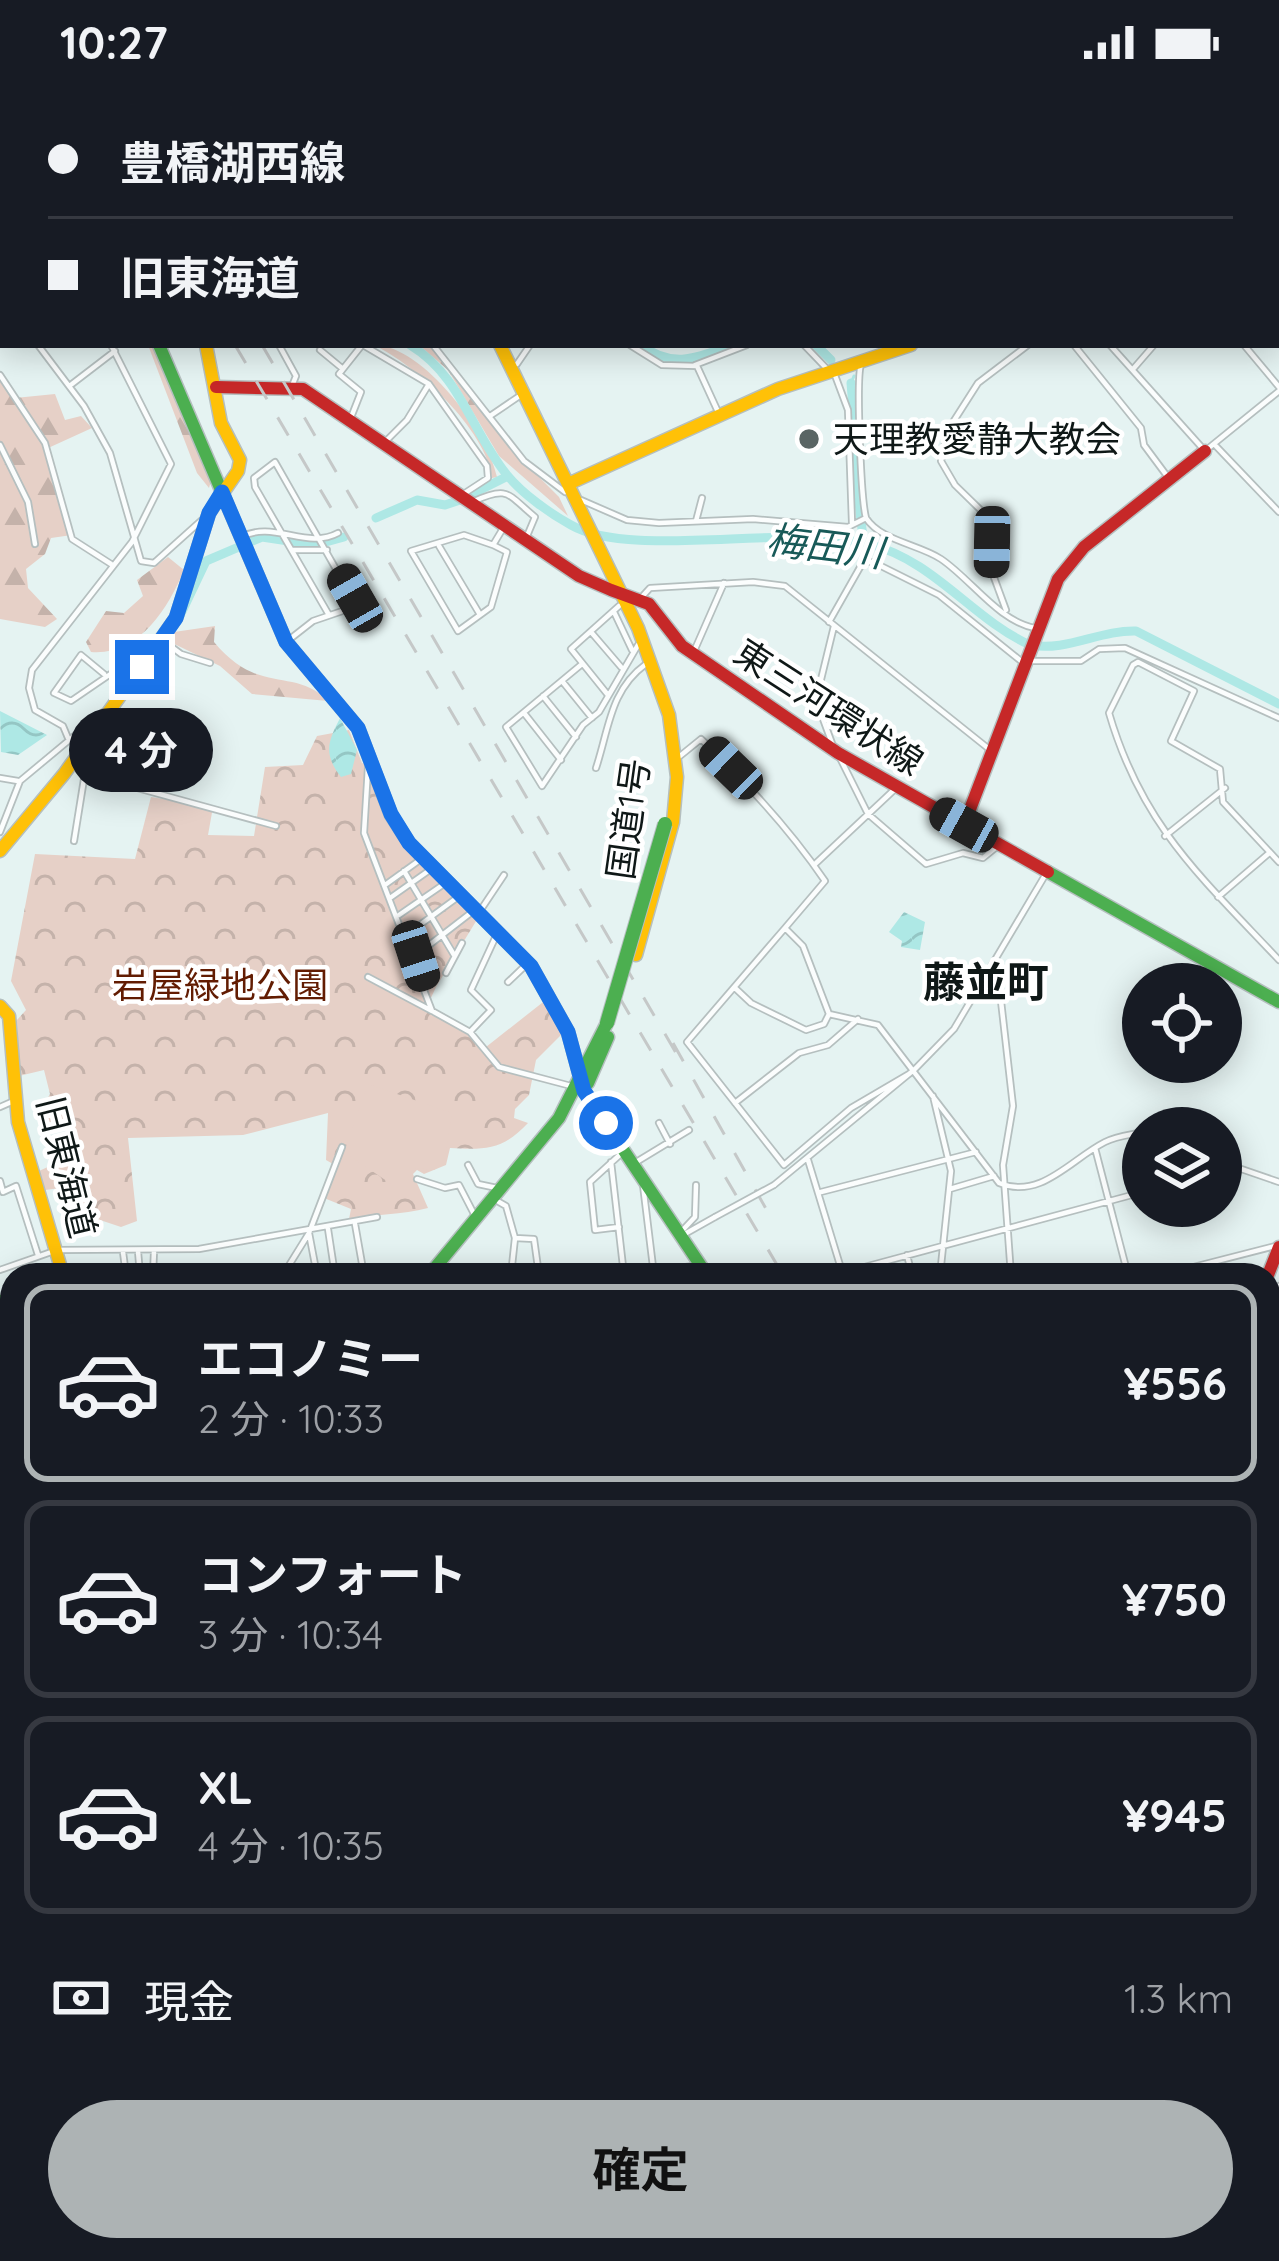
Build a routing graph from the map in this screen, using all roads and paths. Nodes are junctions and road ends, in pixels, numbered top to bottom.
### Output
1 (40, 348) edge
2 (113, 348) edge
3 (160, 348) edge
4 (207, 348) edge
5 (281, 348) edge
6 (360, 348) edge
7 (368, 348) edge
8 (435, 348) edge
9 (498, 348) edge
10 (527, 348) edge
11 (635, 348) edge
12 (739, 348) edge
13 (807, 348) edge
14 (902, 348) edge
15 (1024, 348) edge
16 (1076, 348) edge
17 (1113, 348) edge
18 (1151, 348) edge
19 (1246, 348) edge
20 (320, 350) dead end
21 (862, 361) junction
22 (695, 365) junction
23 (343, 369) junction
24 (508, 369) junction
25 (1132, 369) junction
26 (831, 370) junction
27 (0, 375) edge
28 (429, 384) junction
29 (70, 386) junction
30 (292, 386) junction
31 (216, 387) junction
32 (1279, 389) edge
33 (518, 397) junction
34 (720, 415) junction
35 (490, 416) junction
36 (350, 420) junction
37 (386, 442) junction
38 (0, 445) edge
39 (1209, 448) junction
40 (1170, 480) junction
41 (222, 492) junction
42 (570, 493) junction
43 (467, 498) junction
44 (702, 498) dead end
45 (1279, 512) edge
46 (208, 517) junction
47 (865, 519) junction
48 (696, 521) junction
49 (853, 523) junction
50 (505, 525) junction
51 (282, 532) junction
52 (338, 532) dead end
53 (526, 538) junction
54 (320, 539) junction
55 (132, 542) junction
56 (243, 542) junction
57 (35, 544) dead end
58 (493, 545) junction
59 (440, 546) junction
60 (292, 550) junction
61 (327, 550) junction
62 (113, 565) junction
63 (724, 583) junction
64 (640, 599) junction
65 (616, 600) junction
66 (1007, 614) junction
67 (329, 615) junction
68 (480, 615) junction
69 (831, 624) junction
70 (1038, 630) junction
71 (591, 632) junction
72 (159, 642) junction
73 (286, 642) junction
74 (635, 648) junction
75 (693, 654) junction
76 (1028, 661) junction
77 (210, 662) dead end
78 (582, 664) junction
79 (646, 664) junction
80 (621, 668) junction
81 (104, 674) junction
82 (562, 681) junction
83 (608, 694) junction
84 (543, 696) junction
85 (110, 712) junction
86 (523, 712) junction
87 (592, 718) junction
88 (1279, 718) edge
89 (576, 737) junction
90 (68, 738) junction
91 (838, 753) junction
92 (993, 753) junction
93 (561, 760) junction
94 (673, 761) junction
95 (372, 764) junction
96 (596, 768) dead end
97 (0, 778) edge
98 (115, 778) junction
99 (20, 781) junction
100 (896, 788) junction
101 (1225, 788) junction
102 (868, 814) junction
103 (964, 825) junction
104 (276, 826) dead end
105 (0, 832) edge
106 (1165, 836) junction
107 (74, 841) dead end
108 (1002, 847) junction
109 (0, 851) edge
110 (1269, 853) junction
111 (429, 862) junction
112 (1279, 862) edge
113 (814, 866) junction
114 (404, 872) junction
115 (1047, 872) junction
116 (504, 874) dead end
117 (449, 881) junction
118 (411, 883) junction
119 (385, 885) junction
120 (463, 894) junction
121 (1218, 897) junction
122 (390, 898) junction
123 (421, 900) junction
124 (479, 909) junction
125 (398, 915) junction
126 (431, 917) junction
127 (785, 928) junction
128 (499, 931) junction
129 (406, 935) junction
130 (442, 935) junction
131 (462, 943) dead end
132 (454, 955) junction
133 (416, 956) junction
134 (1279, 960) edge
135 (996, 962) junction
136 (528, 963) junction
137 (446, 973) dead end
138 (368, 977) dead end
139 (508, 982) dead end
140 (734, 988) junction
141 (1279, 1002) edge
142 (0, 1006) edge
143 (432, 1011) junction
144 (830, 1015) junction
145 (858, 1019) junction
146 (470, 1032) junction
147 (912, 1072) junction
148 (580, 1086) junction
149 (932, 1090) junction
150 (16, 1100) junction
151 (735, 1103) junction
152 (0, 1107) edge
153 (659, 1123) dead end
154 (689, 1130) dead end
155 (1122, 1139) edge
156 (670, 1144) junction
157 (342, 1147) dead end
158 (1095, 1148) junction
159 (976, 1152) junction
160 (629, 1157) junction
161 (807, 1157) junction
162 (950, 1159) junction
163 (611, 1162) junction
164 (468, 1165) dead end
165 (1242, 1169) edge
166 (994, 1176) junction
167 (643, 1178) junction
168 (417, 1179) dead end
169 (0, 1181) edge
170 (1279, 1182) edge
171 (696, 1185) dead end
172 (1003, 1185) junction
173 (950, 1189) junction
174 (821, 1192) junction
175 (500, 1196) junction
176 (1122, 1198) edge
177 (1109, 1201) junction
178 (377, 1217) dead end
179 (478, 1218) junction
180 (355, 1224) junction
181 (1008, 1227) junction
182 (619, 1228) junction
183 (328, 1229) junction
184 (309, 1233) junction
185 (679, 1235) junction
186 (515, 1238) junction
187 (944, 1244) junction
188 (1279, 1246) edge
189 (57, 1250) junction
190 (154, 1250) junction
191 (138, 1251) junction
192 (123, 1252) junction
193 (907, 1255) junction
194 (38, 1256) junction
195 (19, 1263) edge
196 (60, 1263) edge
197 (124, 1263) edge
198 (139, 1263) edge
199 (153, 1263) edge
200 (291, 1263) edge
201 (314, 1263) edge
202 (333, 1263) edge
203 (362, 1263) edge
204 (442, 1263) edge
205 (443, 1263) edge
206 (512, 1263) edge
207 (537, 1263) edge
208 (626, 1263) edge
209 (653, 1263) edge
210 (696, 1263) edge
211 (839, 1263) edge
212 (880, 1263) edge
213 (909, 1263) edge
214 (942, 1263) edge
215 (1010, 1263) edge
216 (1125, 1263) edge
217 (1210, 1263) edge

1 - 29 street
2 - 29 street
2 - 55 street
3 - 41 main road
4 - 31 main road
5 - 30 street
6 - 23 street
7 - 28 street
8 - 35 street
9 - 24 main road, 国道1号
10 - 24 street
11 - 22 street
12 - 22 street
13 - 26 street
14 - 21 main road
15 - 66 street
16 - 40 street
17 - 25 street
18 - 25 street
19 - 32 street
20 - 23 street
21 - 26 main road
21 - 47 street
22 - 34 street
23 - 36 street
24 - 33 main road, 国道1号
24 - 42 main road, 国道1号
25 - 39 street
26 - 34 main road
26 - 49 street
27 - 62 street
28 - 37 street
28 - 43 street
29 - 55 street
30 - 31 main road
30 - 36 main road, 東三河環状線
31 - 41 main road
32 - 39 street
33 - 35 street
33 - 42 main road, 国道1号
34 - 42 main road
35 - 42 street
36 - 37 main road, 東三河環状線
37 - 43 main road, 東三河環状線
38 - 57 street
39 - 40 main road
39 - 45 street
40 - 70 main road
41 - 46 main road
41 - 56 main road
42 - 48 street
42 - 65 main road, 国道1号
43 - 50 main road, 東三河環状線
43 - 53 street
44 - 48 street
46 - 55 street
46 - 72 main road
47 - 49 street
47 - 66 street
48 - 49 street
50 - 53 main road, 東三河環状線
50 - 58 street
51 - 54 street
51 - 54 street
51 - 56 street
51 - 60 street
52 - 54 street
53 - 65 main road, 東三河環状線
54 - 61 street
55 - 62 street
56 - 73 main road
58 - 59 street
58 - 68 street
59 - 68 street
59 - 68 street
60 - 61 street
60 - 67 street
61 - 67 street
62 - 90 street
63 - 64 street
63 - 69 street
63 - 75 street
64 - 65 main road, 東三河環状線
64 - 75 main road, 東三河環状線
65 - 71 street
65 - 74 main road, 国道1号
65 - 94 main road, 国道1号
66 - 70 street
67 - 73 street
69 - 76 street
69 - 91 street
69 - 92 street
70 - 76 main road
71 - 78 street
71 - 80 street
72 - 77 street
72 - 81 street
72 - 85 main road
73 - 95 main road
74 - 79 main road, 国道1号
74 - 80 street
75 - 91 main road, 東三河環状線
76 - 88 street
76 - 92 main road
78 - 82 street
78 - 83 street
79 - 94 main road, 国道1号
79 - 96 street
80 - 83 street
81 - 81 street
82 - 84 street
82 - 87 street
83 - 87 street
84 - 86 street
84 - 89 street
85 - 90 street
85 - 98 street
85 - 109 main road
86 - 93 street
86 - 93 street
87 - 89 street
89 - 93 street
90 - 99 street
91 - 100 main road, 東三河環状線
91 - 102 street
92 - 103 main road
94 - 113 street
94 - 148 main road, 国道1号, bridge
95 - 111 main road
95 - 119 street
97 - 99 street
98 - 104 street
98 - 107 street
99 - 105 street
100 - 102 street
100 - 103 main road, 東三河環状線
101 - 106 street
101 - 106 street
101 - 110 street
102 - 108 street
102 - 113 street
103 - 108 main road, 東三河環状線
106 - 121 street
108 - 115 main road, 東三河環状線
110 - 112 street
110 - 121 street
111 - 114 street
111 - 117 main road
111 - 118 street
113 - 127 street
114 - 118 street
114 - 119 street
115 - 135 street
115 - 141 main road, 東三河環状線
116 - 124 street
117 - 120 main road
117 - 123 street
118 - 122 street
118 - 123 street
119 - 122 street
120 - 124 main road
120 - 126 street
121 - 134 street
122 - 125 street
123 - 125 street
123 - 126 street
124 - 128 main road
124 - 130 street
125 - 129 street
126 - 129 street
126 - 130 street
127 - 140 street
127 - 144 street
128 - 136 main road
128 - 146 street
129 - 133 street
130 - 132 street
130 - 133 street
131 - 132 street
132 - 137 street
133 - 143 street
135 - 147 street
135 - 172 street
136 - 139 street
136 - 148 main road
138 - 143 street
140 - 144 street
140 - 151 street
142 - 150 main road, 旧東海道
143 - 146 street
144 - 145 street
145 - 147 street
145 - 151 street
146 - 148 street
147 - 149 street
147 - 151 street
147 - 161 street
148 - 160 main road
148 - 175 main road, 国道1号
149 - 159 street
149 - 162 street
150 - 152 street
150 - 189 main road, 旧東海道
153 - 156 street
154 - 156 street
155 - 158 street
156 - 160 street
157 - 184 street
158 - 172 street
158 - 177 street
159 - 162 street
159 - 166 street
160 - 163 street
160 - 167 main road
161 - 174 street
161 - 185 street, bridge
162 - 173 street
162 - 174 street
163 - 182 street
163 - 182 street
164 - 175 street
165 - 170 street
166 - 172 street
166 - 173 street
167 - 185 main road
167 - 209 street
168 - 179 street
169 - 194 street
171 - 185 street
172 - 181 street
173 - 187 street
174 - 211 street
175 - 179 main road, 国道1号
175 - 186 street
175 - 205 main road, 国道1号
176 - 177 street
177 - 181 street
177 - 216 street
178 - 180 street
179 - 204 main road, 国道1号
180 - 183 street
180 - 203 street
181 - 187 street
181 - 215 street
182 - 208 street
183 - 184 street
183 - 202 street
184 - 190 street
184 - 200 street
184 - 201 street
185 - 210 main road
186 - 206 street
186 - 207 street
187 - 193 street
187 - 214 street
188 - 217 street
189 - 192 street
189 - 194 street
189 - 196 main road, 旧東海道
190 - 191 street
190 - 199 street
191 - 192 street
191 - 198 street
192 - 197 street
193 - 212 street
193 - 213 street
194 - 195 street

